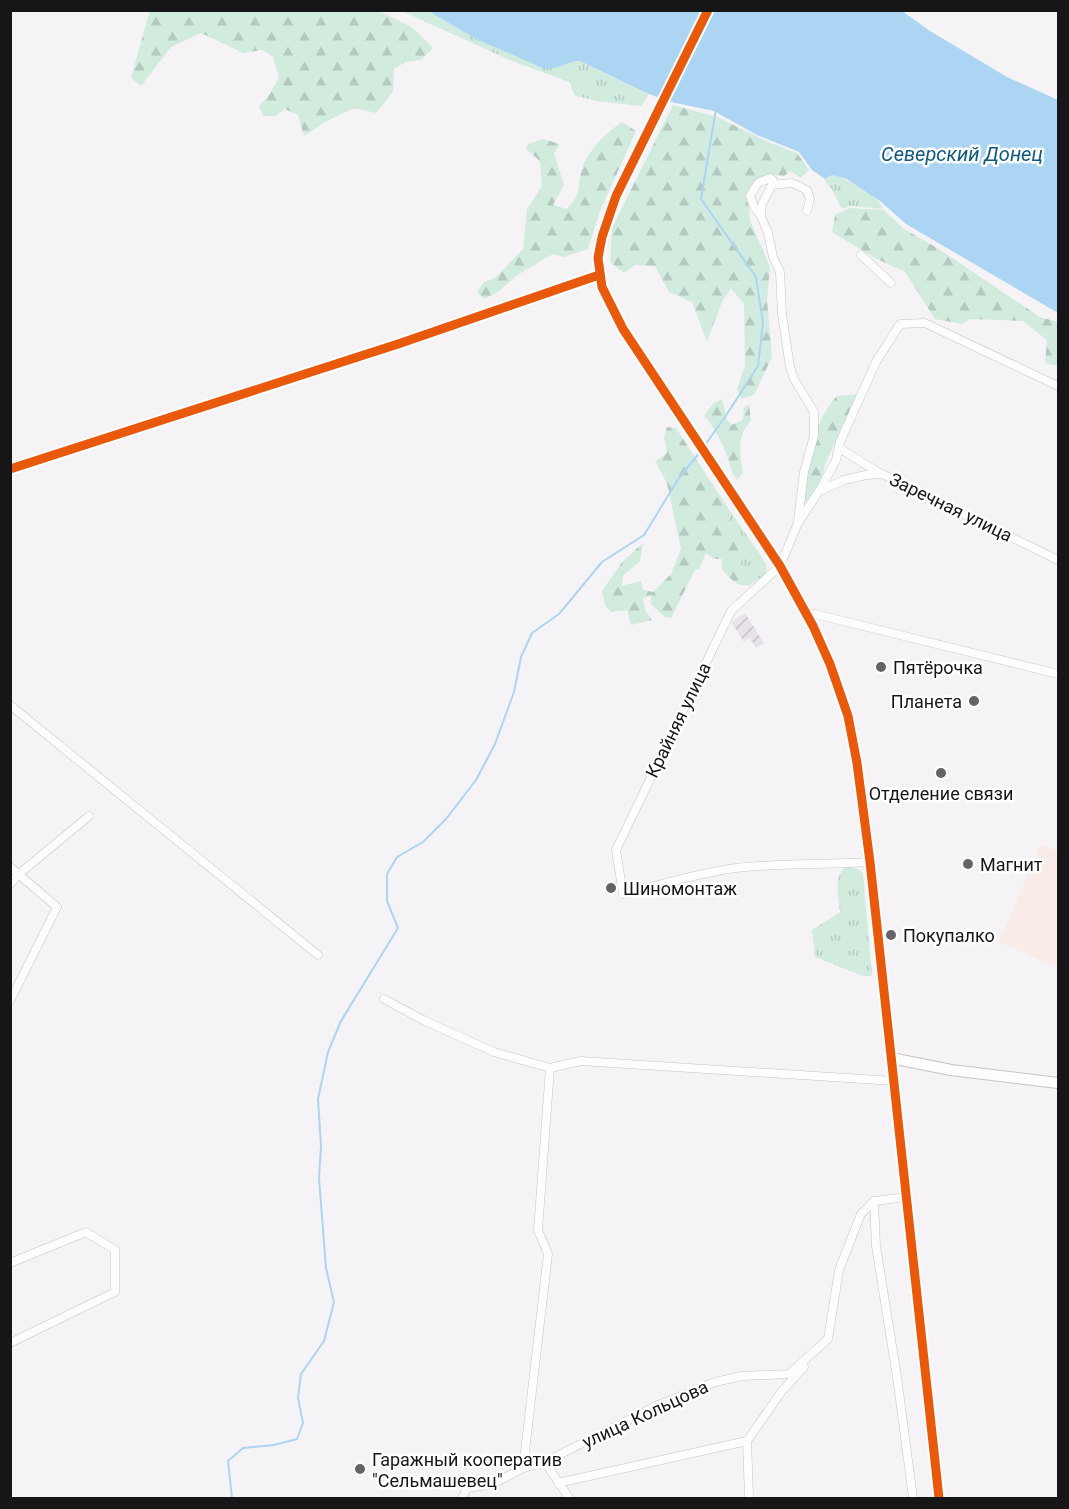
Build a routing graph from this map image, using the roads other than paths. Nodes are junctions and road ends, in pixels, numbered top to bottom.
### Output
1 (708, 10) edge
2 (772, 186) junction
3 (807, 211) dead end
4 (761, 216) junction
5 (861, 255) dead end
6 (599, 275) junction
7 (891, 283) dead end
8 (1059, 386) edge
9 (839, 448) junction
10 (10, 469) edge
11 (882, 474) junction
12 (819, 491) junction
13 (798, 523) junction
14 (1059, 560) edge
15 (780, 566) junction
16 (808, 615) junction
17 (1059, 674) edge
18 (10, 705) edge
19 (88, 816) dead end
20 (870, 862) junction
21 (10, 867) edge
22 (19, 874) junction
23 (10, 884) edge
24 (318, 955) dead end
25 (384, 999) dead end
26 (10, 1001) edge
27 (891, 1058) junction
28 (550, 1068) junction
29 (894, 1081) junction
30 (1059, 1083) edge
31 (907, 1197) junction
32 (874, 1201) junction
33 (10, 1263) edge
34 (10, 1343) edge
35 (810, 1358) junction
36 (747, 1441) junction
37 (545, 1462) junction
38 (523, 1468) junction
39 (558, 1483) junction
40 (462, 1498) edge
41 (569, 1498) edge
42 (749, 1498) edge
43 (913, 1498) edge
44 (939, 1498) edge

1 - 6 street
2 - 3 street
2 - 4 street
2 - 4 street
4 - 13 street
5 - 7 street
6 - 10 street
6 - 15 street
8 - 9 street
9 - 11 street
9 - 12 street
11 - 12 street, Заречная улица
11 - 14 street, Заречная улица
12 - 13 street
13 - 15 street
15 - 16 street
15 - 20 street, Крайняя улица
16 - 17 street
16 - 20 street
18 - 24 street
19 - 22 street
20 - 27 street
21 - 22 street
22 - 23 street
22 - 26 street
25 - 28 street
27 - 29 street
27 - 30 street
28 - 29 street
28 - 38 street
29 - 31 street
31 - 32 street
31 - 44 street
32 - 35 street, улица Кольцова
32 - 43 street
33 - 34 street
35 - 36 street
35 - 37 street, улица Кольцова
36 - 39 street
36 - 42 street
37 - 38 street, улица Кольцова
37 - 39 street
38 - 40 street, улица Кольцова
39 - 41 street

